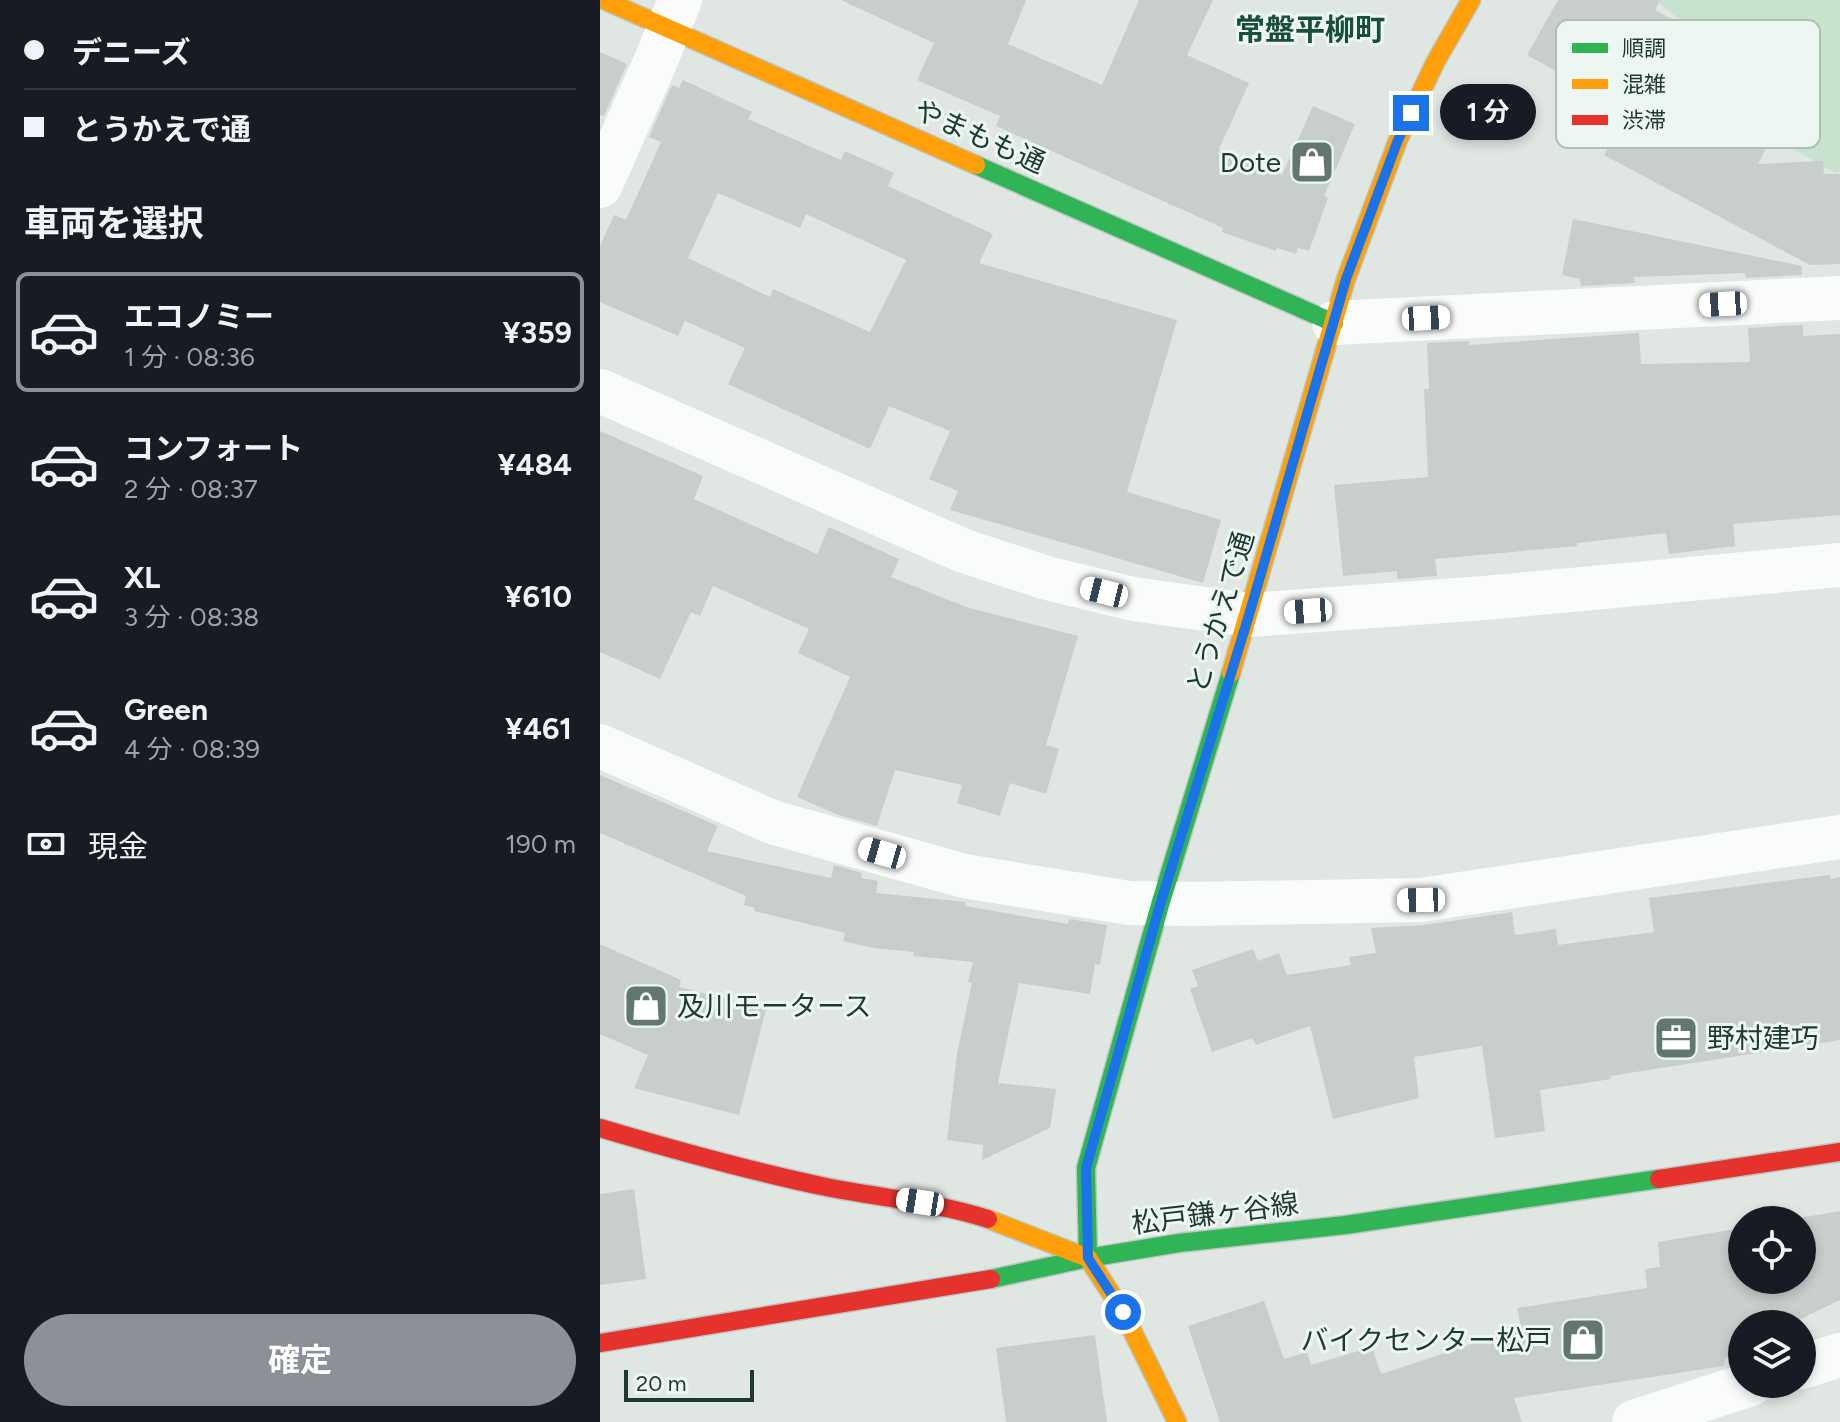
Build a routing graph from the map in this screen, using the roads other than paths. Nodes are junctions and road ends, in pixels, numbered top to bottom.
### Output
1 (604, 0) edge
2 (1471, 0) edge
3 (674, 14) edge
4 (600, 186) edge
5 (1840, 298) edge
6 (1334, 323) junction
7 (600, 391) edge
8 (1840, 565) edge
9 (1249, 615) junction
10 (600, 746) edge
11 (1840, 837) edge
12 (1160, 905) junction
13 (600, 1128) edge
14 (1840, 1152) edge
15 (1088, 1258) junction
16 (600, 1343) edge
17 (1840, 1355) edge
18 (1816, 1363) edge
19 (1728, 1391) edge
20 (1177, 1422) edge
21 (1634, 1422) edge

1 - 3 street, やまもも通
2 - 6 street, とうかえで通
3 - 4 street
3 - 6 street, やまもも通
5 - 6 street
6 - 9 street, とうかえで通
7 - 9 street
8 - 9 street
9 - 12 street, とうかえで通
10 - 12 street
11 - 12 street
12 - 15 street, とうかえで通
13 - 15 street
14 - 15 street, 松戸鎌ヶ谷線
15 - 16 street, 松戸鎌ヶ谷線
15 - 20 street
17 - 18 street
19 - 21 street

